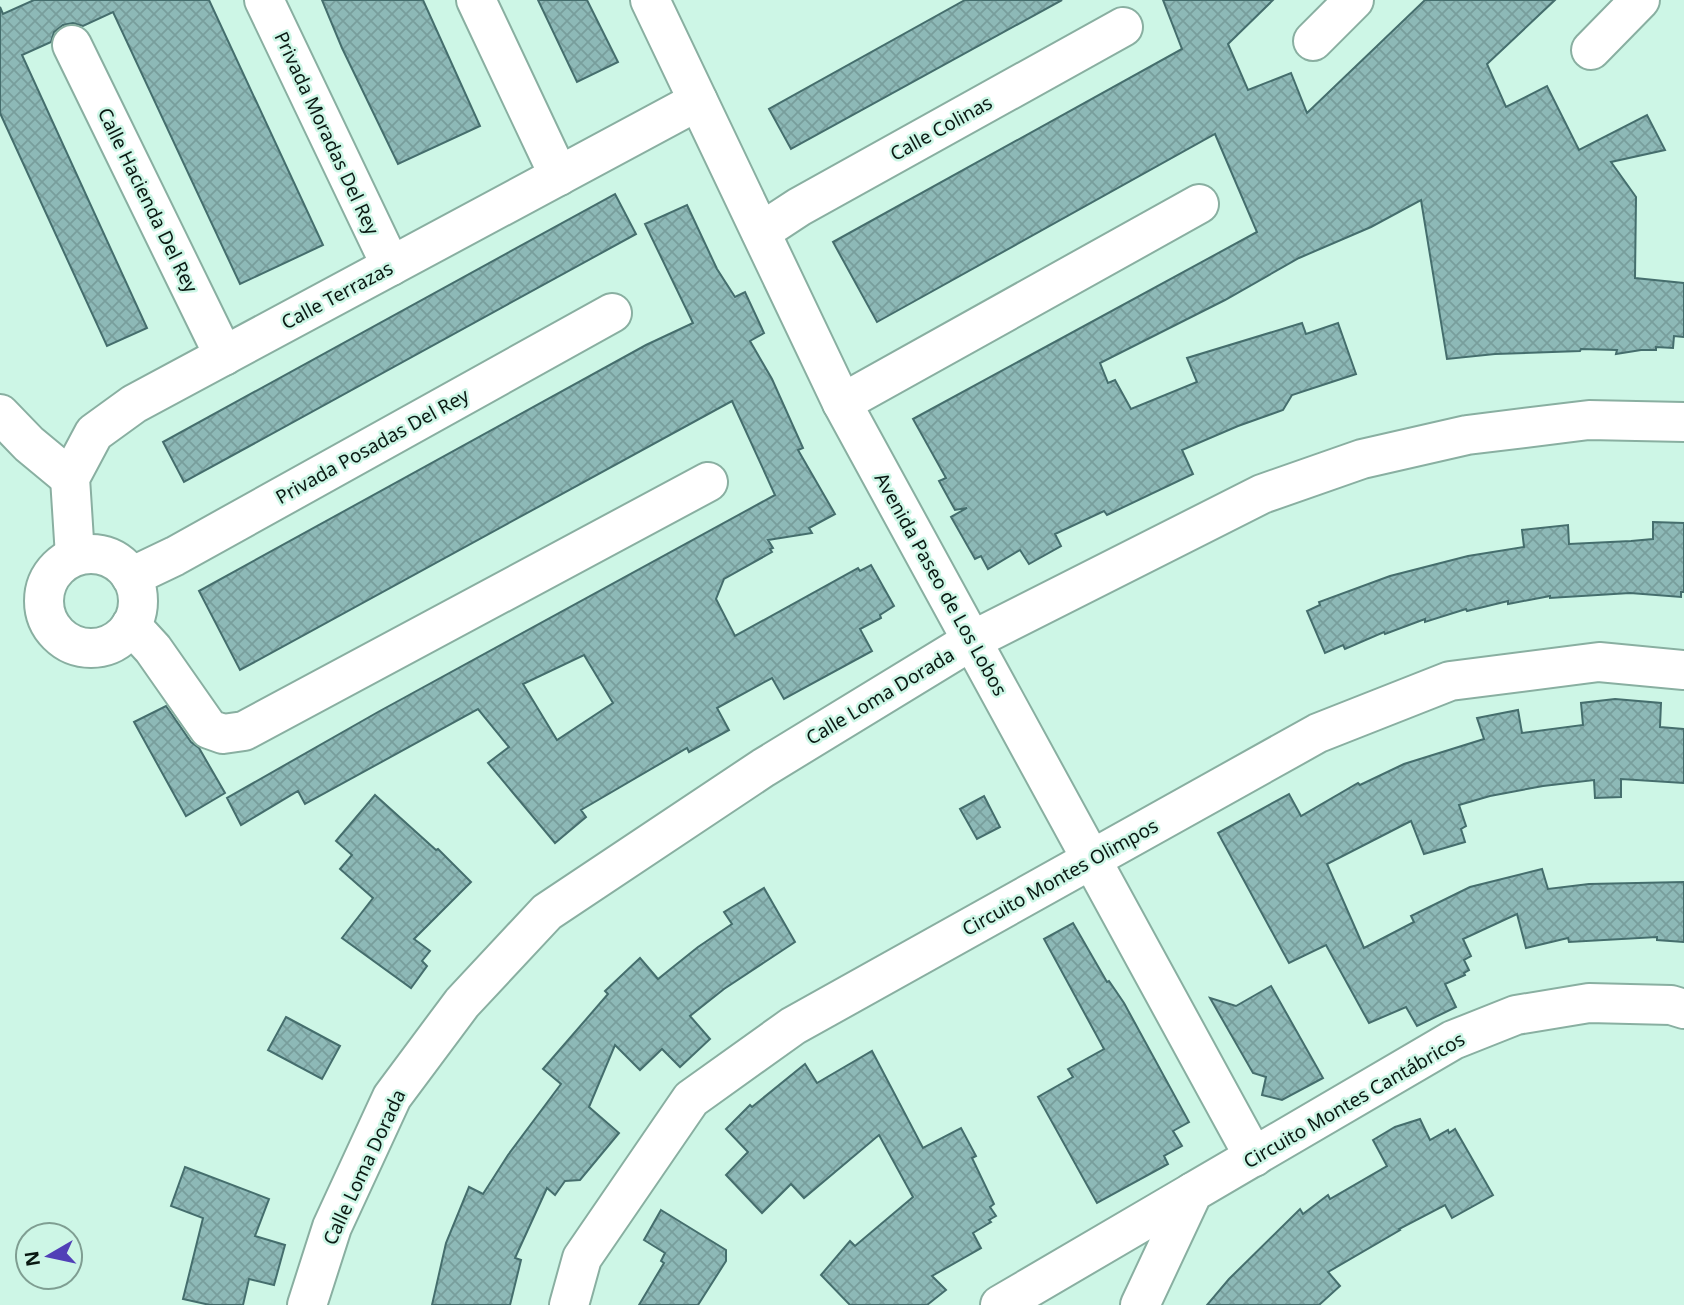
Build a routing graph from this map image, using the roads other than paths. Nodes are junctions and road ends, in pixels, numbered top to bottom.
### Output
1 (264, 0) edge
2 (476, 0) edge
3 (650, 0) edge
4 (1354, 0) edge
5 (1640, 0) edge
6 (1123, 27) dead end
7 (1313, 41) dead end
8 (72, 45) dead end
9 (1591, 50) dead end
10 (698, 101) junction
11 (559, 176) junction
12 (1199, 204) dead end
13 (761, 232) junction
14 (390, 266) junction
15 (612, 313) dead end
16 (225, 356) junction
17 (842, 403) junction
18 (0, 414) edge
19 (1684, 422) edge
20 (70, 478) junction
21 (708, 482) dead end
22 (75, 556) junction
23 (131, 577) junction
24 (131, 625) junction
25 (971, 641) junction
26 (1684, 670) edge
27 (1092, 859) junction
28 (1684, 1009) edge
29 (1254, 1157) junction
30 (1193, 1192) junction
31 (307, 1305) edge
32 (569, 1305) edge
33 (999, 1305) edge
34 (1140, 1305) edge

1 - 14 street, Privada Moradas Del Rey
2 - 11 street
3 - 10 street, Avenida Paseo de Los Lobos
4 - 7 street
5 - 9 street
6 - 13 street, Calle Colinas
8 - 16 street, Calle Hacienda Del Rey
10 - 11 street, Calle Terrazas
10 - 13 street, Avenida Paseo de Los Lobos
11 - 14 street, Calle Terrazas
12 - 17 street
13 - 17 street, Avenida Paseo de Los Lobos
14 - 16 street, Calle Terrazas
15 - 23 street, Privada Posadas Del Rey
16 - 20 street, Calle Terrazas
17 - 25 street, Avenida Paseo de Los Lobos
18 - 20 street
19 - 25 street, Calle Loma Dorada
20 - 22 street
21 - 24 street
22 - 23 street
22 - 24 street
23 - 24 street
25 - 27 street, Avenida Paseo de Los Lobos
25 - 31 street, Calle Loma Dorada
26 - 27 street, Circuito Montes Olimpos
27 - 29 street, Avenida Paseo de Los Lobos
27 - 32 street, Circuito Montes Olimpos
28 - 29 street, Circuito Montes Cantábricos
29 - 30 street, Circuito Montes Cantábricos
30 - 33 street, Circuito Montes Cantábricos
30 - 34 street

